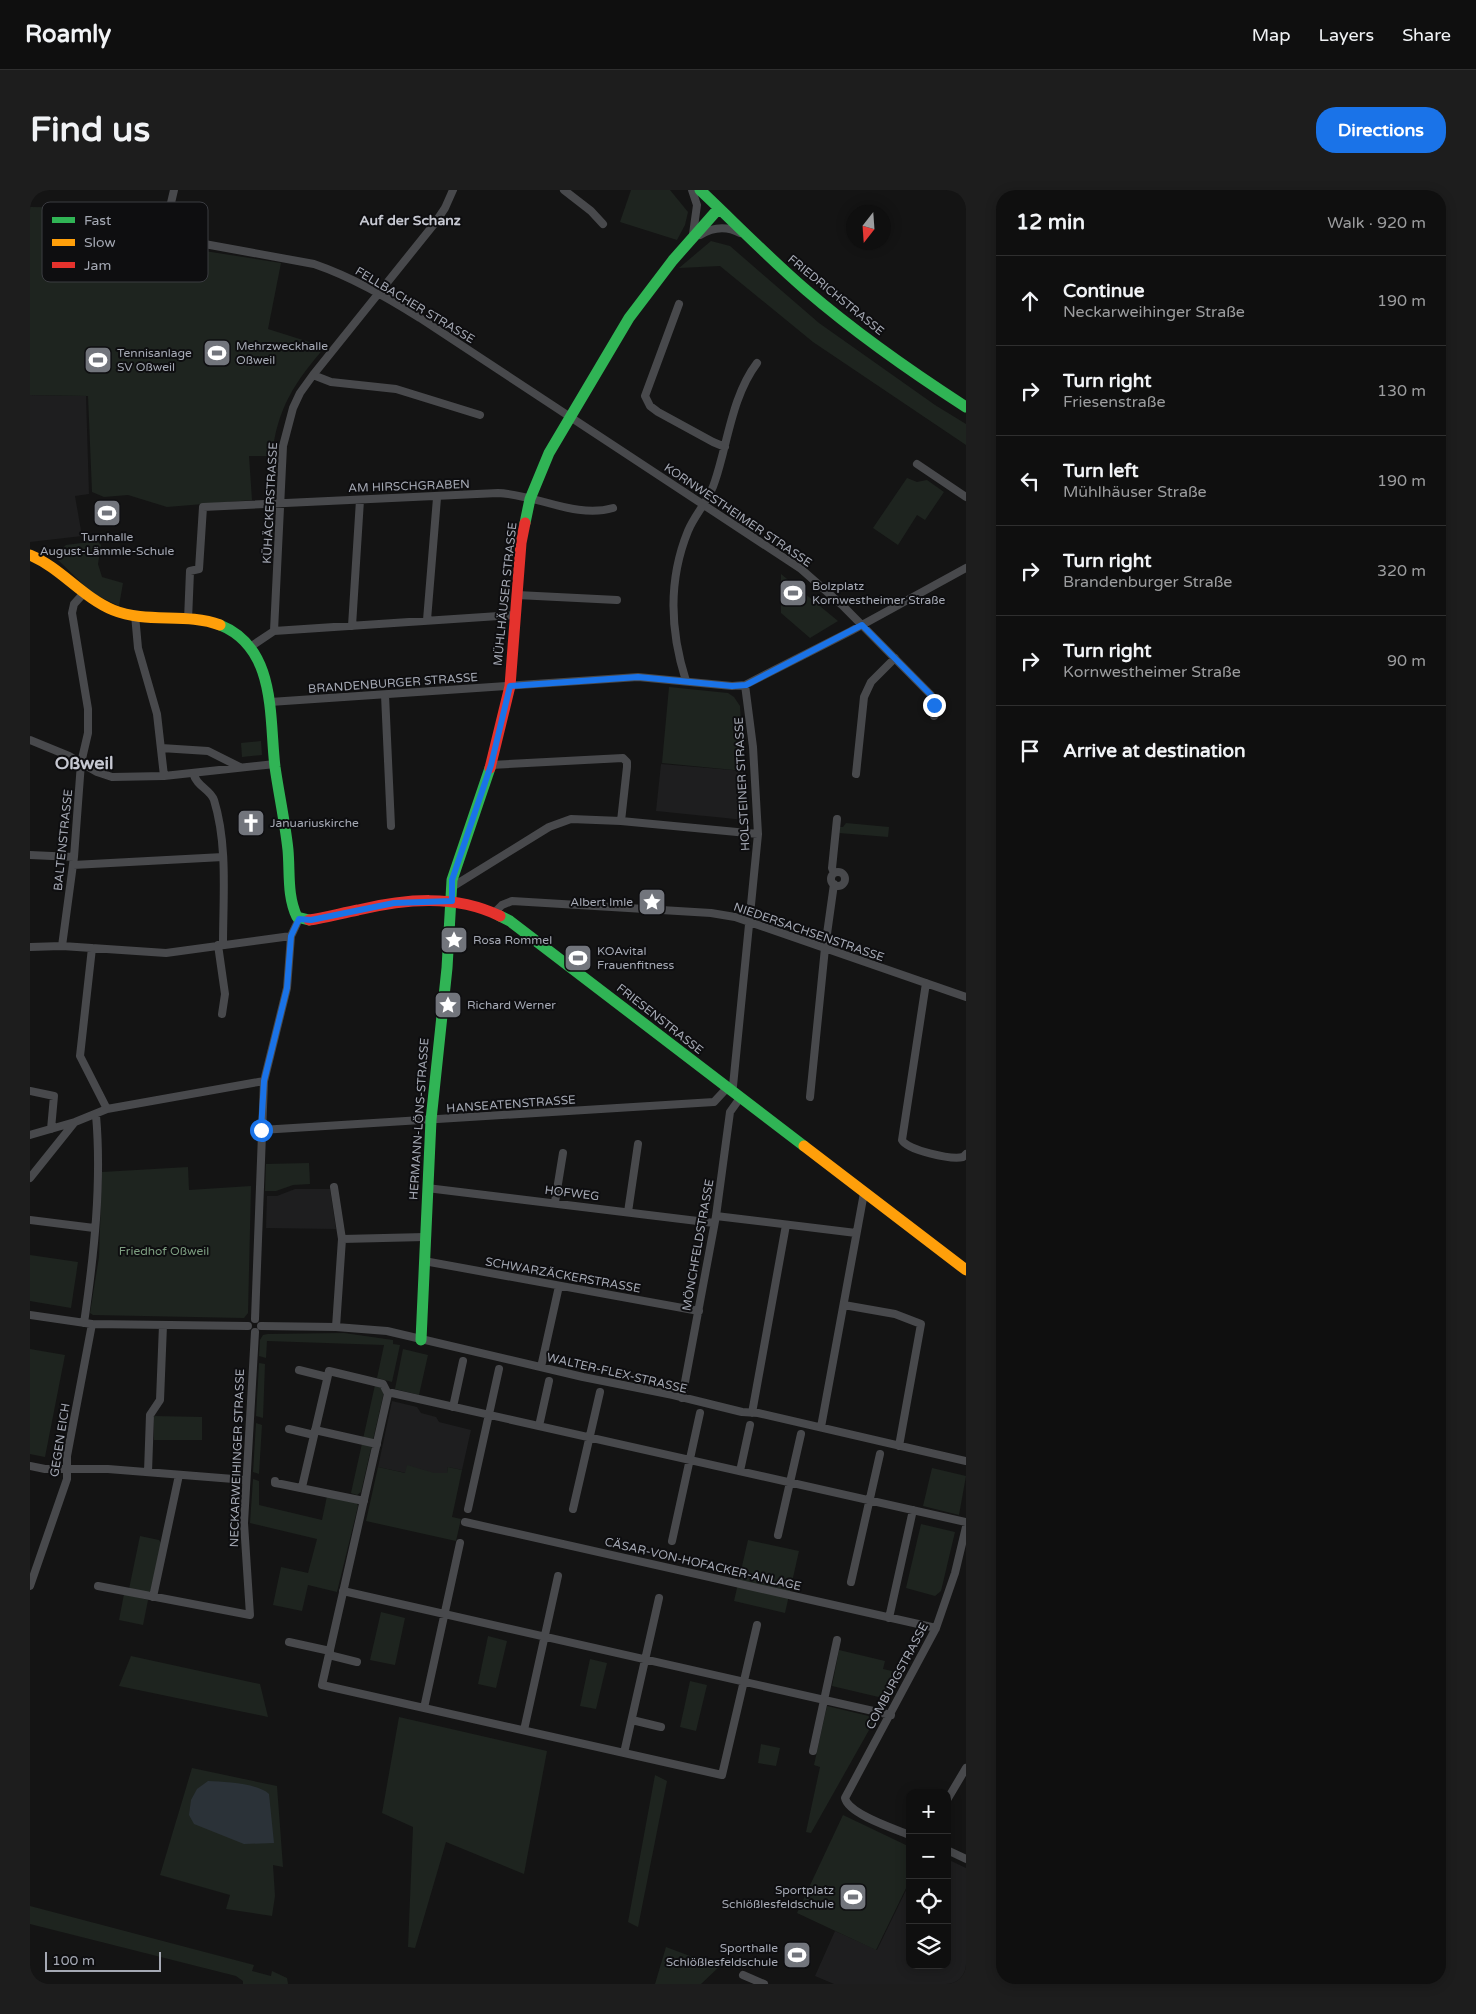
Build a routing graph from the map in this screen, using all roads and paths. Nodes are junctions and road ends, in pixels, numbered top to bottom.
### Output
1 (452, 190) edge
2 (564, 190) edge
3 (692, 190) edge
4 (700, 190) edge
5 (718, 208) junction
6 (602, 224) dead end
7 (696, 236) junction
8 (750, 240) junction
9 (208, 245) edge
10 (378, 293) junction
11 (679, 304) dead end
12 (757, 363) dead end
13 (313, 375) junction
14 (966, 407) edge
15 (480, 415) dead end
16 (570, 417) junction
17 (725, 446) junction
18 (917, 464) dead end
19 (966, 497) edge
20 (437, 498) junction
21 (530, 499) junction
22 (360, 500) junction
23 (280, 502) junction
24 (703, 504) junction
25 (613, 508) dead end
26 (30, 555) edge
27 (966, 568) edge
28 (84, 593) junction
29 (517, 595) junction
30 (617, 600) dead end
31 (515, 615) junction
32 (135, 616) junction
33 (188, 620) junction
34 (427, 620) junction
35 (862, 625) junction
36 (352, 626) junction
37 (274, 631) junction
38 (250, 647) junction
39 (895, 658) junction
40 (686, 681) junction
41 (746, 685) junction
42 (510, 686) junction
43 (385, 695) junction
44 (270, 702) junction
45 (934, 716) dead end
46 (30, 740) edge
47 (162, 748) junction
48 (81, 763) junction
49 (275, 764) junction
50 (491, 765) junction
51 (241, 768) junction
52 (193, 773) junction
53 (856, 774) dead end
54 (164, 776) junction
55 (837, 818) dead end
56 (621, 821) junction
57 (391, 826) dead end
58 (758, 834) junction
59 (30, 855) edge
60 (222, 857) junction
61 (74, 861) junction
62 (834, 873) junction
63 (834, 884) junction
64 (452, 887) junction
65 (452, 901) junction
66 (495, 912) junction
67 (299, 919) junction
68 (751, 922) junction
69 (291, 936) junction
70 (220, 945) junction
71 (62, 946) junction
72 (30, 947) edge
73 (92, 948) junction
74 (825, 948) junction
75 (926, 983) junction
76 (966, 997) edge
77 (222, 1014) dead end
78 (264, 1081) junction
79 (30, 1091) edge
80 (732, 1092) junction
81 (810, 1097) dead end
82 (107, 1110) junction
83 (96, 1115) junction
84 (430, 1120) junction
85 (75, 1122) junction
86 (51, 1129) junction
87 (261, 1130) junction
88 (30, 1135) edge
89 (638, 1144) dead end
90 (563, 1153) dead end
91 (966, 1154) edge
92 (30, 1178) edge
93 (334, 1186) dead end
94 (427, 1188) junction
95 (864, 1193) junction
96 (555, 1202) junction
97 (628, 1212) junction
98 (715, 1219) junction
99 (30, 1220) edge
100 (786, 1225) junction
101 (94, 1228) junction
102 (856, 1233) junction
103 (425, 1237) junction
104 (342, 1239) junction
105 (424, 1261) junction
106 (966, 1270) edge
107 (559, 1286) junction
108 (844, 1305) junction
109 (699, 1311) junction
110 (30, 1315) edge
111 (255, 1319) junction
112 (84, 1323) junction
113 (92, 1324) junction
114 (163, 1325) junction
115 (248, 1326) junction
116 (261, 1326) junction
117 (336, 1327) junction
118 (255, 1332) junction
119 (421, 1340) junction
120 (463, 1361) dead end
121 (541, 1367) junction
122 (499, 1369) dead end
123 (299, 1370) dead end
124 (328, 1377) junction
125 (549, 1381) dead end
126 (600, 1392) dead end
127 (388, 1394) junction
128 (682, 1398) junction
129 (453, 1407) junction
130 (700, 1413) dead end
131 (752, 1413) junction
132 (488, 1415) junction
133 (750, 1425) dead end
134 (539, 1426) junction
135 (821, 1427) junction
136 (289, 1429) dead end
137 (315, 1432) junction
138 (801, 1434) dead end
139 (589, 1437) junction
140 (377, 1444) junction
141 (899, 1446) junction
142 (880, 1454) dead end
143 (689, 1460) junction
144 (966, 1461) edge
145 (30, 1466) edge
146 (66, 1468) junction
147 (740, 1471) junction
148 (148, 1472) junction
149 (179, 1475) junction
150 (246, 1480) junction
151 (275, 1481) dead end
152 (790, 1483) junction
153 (302, 1487) junction
154 (869, 1500) junction
155 (364, 1502) junction
156 (468, 1509) dead end
157 (574, 1510) dead end
158 (913, 1510) junction
159 (465, 1522) dead end
160 (966, 1522) edge
161 (966, 1527) edge
162 (778, 1535) dead end
163 (672, 1541) dead end
164 (460, 1543) dead end
165 (558, 1576) dead end
166 (851, 1582) dead end
167 (30, 1586) edge
168 (98, 1586) dead end
169 (344, 1591) junction
170 (153, 1596) junction
171 (659, 1598) dead end
172 (445, 1614) junction
173 (889, 1618) junction
174 (757, 1625) dead end
175 (936, 1628) junction
176 (545, 1636) junction
177 (837, 1640) dead end
178 (289, 1642) dead end
179 (330, 1653) junction
180 (646, 1658) junction
181 (357, 1662) dead end
182 (745, 1681) junction
183 (825, 1699) junction
184 (424, 1708) junction
185 (890, 1715) junction
186 (632, 1720) junction
187 (661, 1727) dead end
188 (524, 1730) junction
189 (813, 1751) dead end
190 (624, 1753) junction
191 (966, 1768) edge
192 (963, 1778) edge
193 (951, 1794) edge
194 (908, 1834) edge
195 (951, 1852) edge
196 (966, 1859) edge
197 (744, 1975) dead end
198 (764, 1984) edge

1 - 10 street, KÜHÄCKERSTRASSE
2 - 6 street
3 - 7 street
4 - 5 main road, FRIEDRICHSTRASSE
5 - 7 main road, MÜHLHÄUSER STRASSE
5 - 8 main road, FRIEDRICHSTRASSE
7 - 8 street
7 - 16 main road, MÜHLHÄUSER STRASSE
8 - 14 main road, FRIEDRICHSTRASSE
9 - 10 street, FELLBACHER STRASSE
10 - 13 street, KÜHÄCKERSTRASSE
10 - 16 street, FELLBACHER STRASSE
11 - 17 street
12 - 17 street
13 - 15 street
13 - 23 street, KÜHÄCKERSTRASSE
16 - 21 main road, MÜHLHÄUSER STRASSE
16 - 24 street, KORNWESTHEIMER STRASSE
17 - 24 street
18 - 19 street
20 - 21 street, AM HIRSCHGRABEN
20 - 22 street, AM HIRSCHGRABEN
20 - 34 street
21 - 25 street, AM HIRSCHGRABEN
21 - 29 main road, MÜHLHÄUSER STRASSE
22 - 23 street, AM HIRSCHGRABEN
22 - 36 street
23 - 33 street, AM HIRSCHGRABEN
23 - 37 street, KÜHÄCKERSTRASSE
24 - 35 street, KORNWESTHEIMER STRASSE
24 - 40 street
26 - 28 main road
27 - 35 street, BRANDENBURGER STRASSE
28 - 32 main road
28 - 48 street, BALTENSTRASSE
29 - 30 street
29 - 31 main road, MÜHLHÄUSER STRASSE
31 - 34 street
31 - 42 main road, MÜHLHÄUSER STRASSE
32 - 33 main road
32 - 47 street
33 - 38 main road
34 - 36 street
35 - 39 street, KORNWESTHEIMER STRASSE
35 - 41 street, BRANDENBURGER STRASSE
36 - 37 street
37 - 38 street
38 - 44 main road
39 - 45 street, KORNWESTHEIMER STRASSE
39 - 53 street
40 - 41 street, BRANDENBURGER STRASSE
40 - 42 street, BRANDENBURGER STRASSE
41 - 58 street, HOLSTEINER STRASSE
42 - 43 street, BRANDENBURGER STRASSE
42 - 50 main road, MÜHLHÄUSER STRASSE
43 - 44 street, BRANDENBURGER STRASSE
43 - 57 street
44 - 49 main road
46 - 48 street
47 - 51 street
47 - 54 street
48 - 54 street
48 - 61 street, BALTENSTRASSE
49 - 51 street
49 - 67 main road
50 - 56 street
50 - 64 main road, MÜHLHÄUSER STRASSE
51 - 52 street
52 - 54 street
52 - 60 street
55 - 62 street
56 - 58 street
56 - 64 street
58 - 68 street, HOLSTEINER STRASSE
59 - 61 street
60 - 61 street
60 - 70 street
61 - 71 street, BALTENSTRASSE
62 - 63 street
62 - 63 street
63 - 74 street
64 - 65 main road, MÜHLHÄUSER STRASSE
65 - 66 main road, FRIESENSTRASSE
65 - 67 main road, FRIESENSTRASSE
65 - 84 main road, HERMANN-LÖNS-STRASSE
66 - 68 street, NIEDERSACHSENSTRASSE
66 - 80 main road, FRIESENSTRASSE
67 - 69 street
68 - 74 street, NIEDERSACHSENSTRASSE
68 - 80 street, HOLSTEINER STRASSE
69 - 70 street
69 - 78 street
70 - 73 street
70 - 77 street
71 - 72 street
71 - 73 street
73 - 82 street
74 - 75 street, NIEDERSACHSENSTRASSE
74 - 81 street
75 - 76 street, NIEDERSACHSENSTRASSE
75 - 91 street
78 - 82 street
78 - 87 street
79 - 86 street
80 - 84 street, HANSEATENSTRASSE
80 - 95 main road, FRIESENSTRASSE
80 - 98 street, MÖNCHFELDSTRASSE
82 - 83 street
83 - 85 street
83 - 101 street
84 - 87 street, HANSEATENSTRASSE
84 - 94 main road, HERMANN-LÖNS-STRASSE
85 - 86 street
85 - 92 street
86 - 88 street
87 - 111 street
89 - 97 street
90 - 96 street
93 - 104 street
94 - 96 street, HOFWEG
94 - 103 main road, HERMANN-LÖNS-STRASSE
95 - 102 street
95 - 106 main road, FRIESENSTRASSE
96 - 97 street, HOFWEG
97 - 98 street, HOFWEG
98 - 100 street, HOFWEG
98 - 109 street, MÖNCHFELDSTRASSE
99 - 101 street
100 - 102 street, HOFWEG
100 - 131 street
101 - 112 street
102 - 108 street
103 - 104 street
103 - 105 main road, HERMANN-LÖNS-STRASSE
104 - 117 street
105 - 107 street, SCHWARZÄCKERSTRASSE
105 - 119 main road, HERMANN-LÖNS-STRASSE
107 - 109 street, SCHWARZÄCKERSTRASSE
107 - 121 street
108 - 135 street
108 - 141 street
109 - 128 street, MÖNCHFELDSTRASSE
110 - 112 street
111 - 115 street
111 - 116 street
112 - 113 street
113 - 114 street
113 - 146 street, GEGEN EICH
114 - 115 street
114 - 148 street
115 - 118 street
116 - 117 street, WALTER-FLEX-STRASSE
116 - 118 street
117 - 119 street, WALTER-FLEX-STRASSE
118 - 150 street, NECKARWEIHINGER STRASSE
119 - 121 street, WALTER-FLEX-STRASSE
120 - 129 street
121 - 128 street, WALTER-FLEX-STRASSE
122 - 132 street
123 - 124 street
124 - 127 street
124 - 137 street
125 - 134 street
126 - 139 street
127 - 129 street
127 - 140 street
128 - 131 street, WALTER-FLEX-STRASSE
129 - 132 street
130 - 143 street
131 - 135 street, WALTER-FLEX-STRASSE
132 - 134 street
132 - 156 street
133 - 147 street
134 - 139 street
135 - 141 street, WALTER-FLEX-STRASSE
136 - 137 street
137 - 140 street
137 - 153 street
138 - 152 street
139 - 143 street
139 - 157 street
140 - 155 street
141 - 144 street, WALTER-FLEX-STRASSE
142 - 154 street
143 - 147 street
143 - 163 street
145 - 146 street
146 - 148 street
146 - 167 street, GEGEN EICH
147 - 152 street
148 - 149 street
149 - 150 street
149 - 170 street
150 - 170 street, NECKARWEIHINGER STRASSE
151 - 153 street
152 - 154 street
152 - 162 street
153 - 155 street
154 - 158 street
154 - 166 street
155 - 169 street
158 - 160 street
158 - 173 street
159 - 173 street, CÄSAR-VON-HOFACKER-ANLAGE
161 - 175 street, COMBURGSTRASSE
164 - 172 street
165 - 176 street
168 - 170 street
169 - 172 street
169 - 179 street
171 - 180 street
172 - 176 street
172 - 184 street
173 - 175 street, CÄSAR-VON-HOFACKER-ANLAGE
174 - 182 street
175 - 185 street, COMBURGSTRASSE
176 - 180 street
176 - 188 street
177 - 183 street
178 - 179 street
179 - 181 street
179 - 184 street
180 - 182 street
180 - 186 street
182 - 183 street
182 - 190 street
183 - 185 street
183 - 189 street
184 - 188 street
185 - 194 street, COMBURGSTRASSE
186 - 187 street
186 - 190 street
188 - 190 street
191 - 192 street
192 - 193 street
195 - 196 street
197 - 198 street

